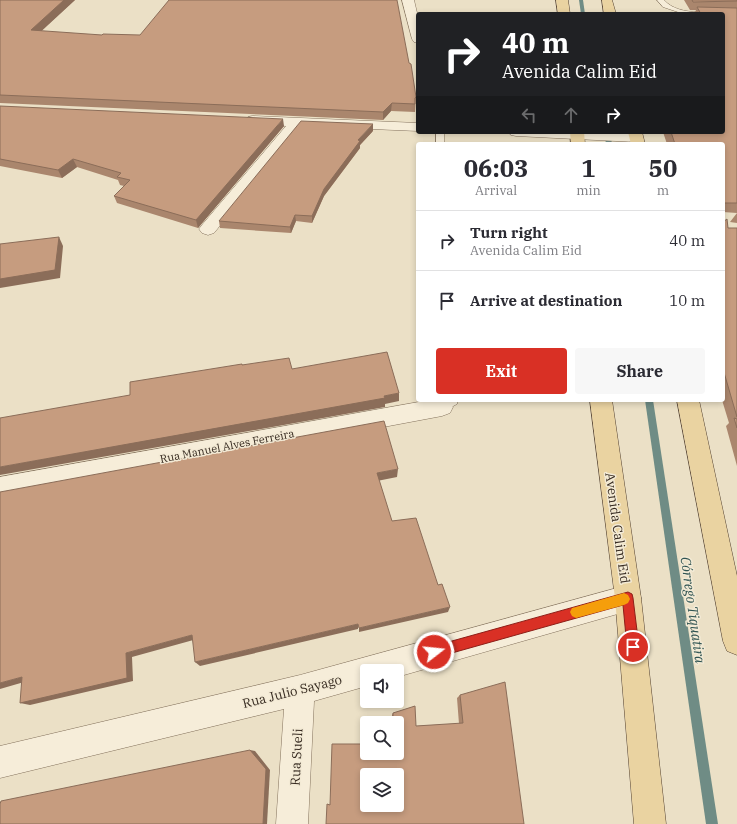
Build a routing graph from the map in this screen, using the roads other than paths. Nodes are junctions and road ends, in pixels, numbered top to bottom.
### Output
1 (408, 0) edge
2 (562, 0) edge
3 (608, 0) edge
4 (660, 0) edge
5 (564, 12) edge
6 (610, 12) edge
7 (684, 12) edge
8 (725, 13) edge
9 (737, 13) edge
10 (416, 31) edge
11 (236, 119) edge
12 (297, 122) junction
13 (416, 127) edge
14 (540, 134) edge
15 (577, 137) edge
16 (636, 138) edge
17 (208, 229) dead end
18 (601, 402) edge
19 (688, 402) edge
20 (447, 404) edge
21 (0, 488) edge
22 (628, 598) junction
23 (737, 640) edge
24 (300, 690) junction
25 (0, 762) edge
26 (292, 824) edge
27 (650, 824) edge

1 - 10 street
2 - 5 main road
3 - 6 main road
4 - 7 lane
8 - 9 lane
11 - 12 street
12 - 13 street
12 - 17 street
14 - 15 street
15 - 16 street
18 - 22 main road, Avenida Calim Eid
19 - 23 main road
20 - 21 street, Rua Manuel Alves Ferreira
22 - 24 street, Rua Julio Sayago
22 - 27 main road, Avenida Calim Eid
24 - 25 street, Rua Julio Sayago
24 - 26 street, Rua Sueli

